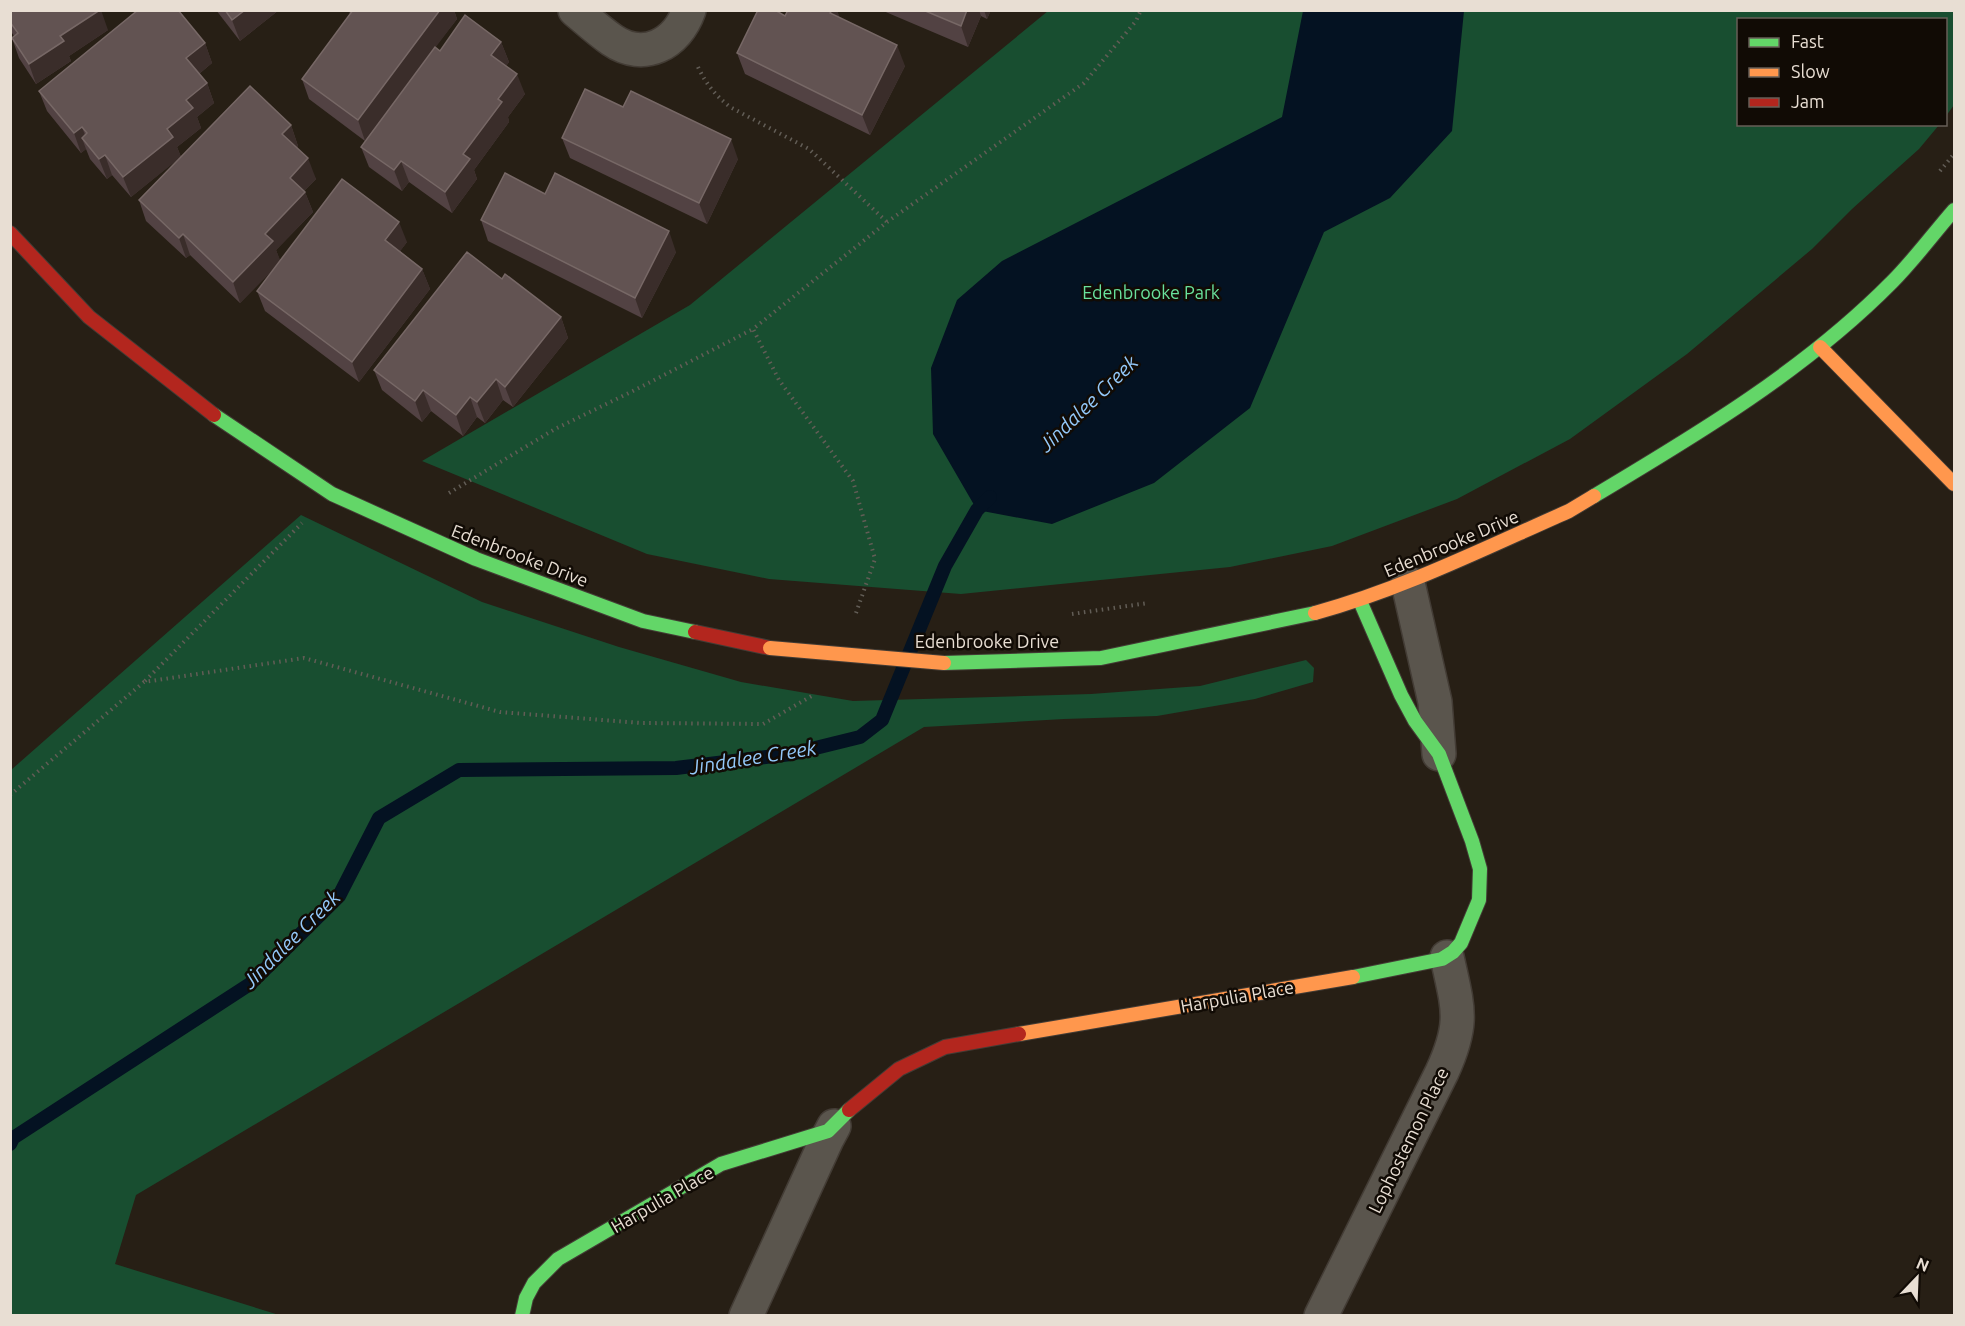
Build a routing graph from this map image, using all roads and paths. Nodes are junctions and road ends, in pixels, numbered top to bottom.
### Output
1 (575, 10) edge
2 (1141, 10) edge
3 (683, 22) edge
4 (1954, 154) edge
5 (1939, 172) dead end
6 (1954, 210) edge
7 (887, 222) junction
8 (10, 233) edge
9 (753, 329) junction
10 (1820, 347) junction
11 (1954, 484) edge
12 (449, 494) dead end
13 (305, 520) dead end
14 (1408, 582) junction
15 (1360, 601) junction
16 (1155, 602) dead end
17 (1062, 616) dead end
18 (853, 622) dead end
19 (144, 682) junction
20 (821, 690) dead end
21 (1439, 754) junction
22 (10, 795) edge
23 (1447, 957) junction
24 (834, 1126) junction
25 (522, 1316) edge
26 (746, 1316) edge
27 (1321, 1316) edge

1 - 3 street
2 - 7 path
3 - 7 path
4 - 5 path
6 - 10 street, Edenbrooke Drive
7 - 9 path
8 - 15 street, Edenbrooke Drive, bridge
9 - 12 path
9 - 18 path
10 - 11 street
10 - 14 street, Edenbrooke Drive
13 - 19 path
14 - 15 street, Edenbrooke Drive
14 - 21 street
15 - 21 street
16 - 17 path
19 - 20 path
19 - 22 path
21 - 23 street
23 - 24 street, Harpulia Place
23 - 27 street, Lophostemon Place
24 - 25 street, Harpulia Place
24 - 26 street, Harpulia Place

